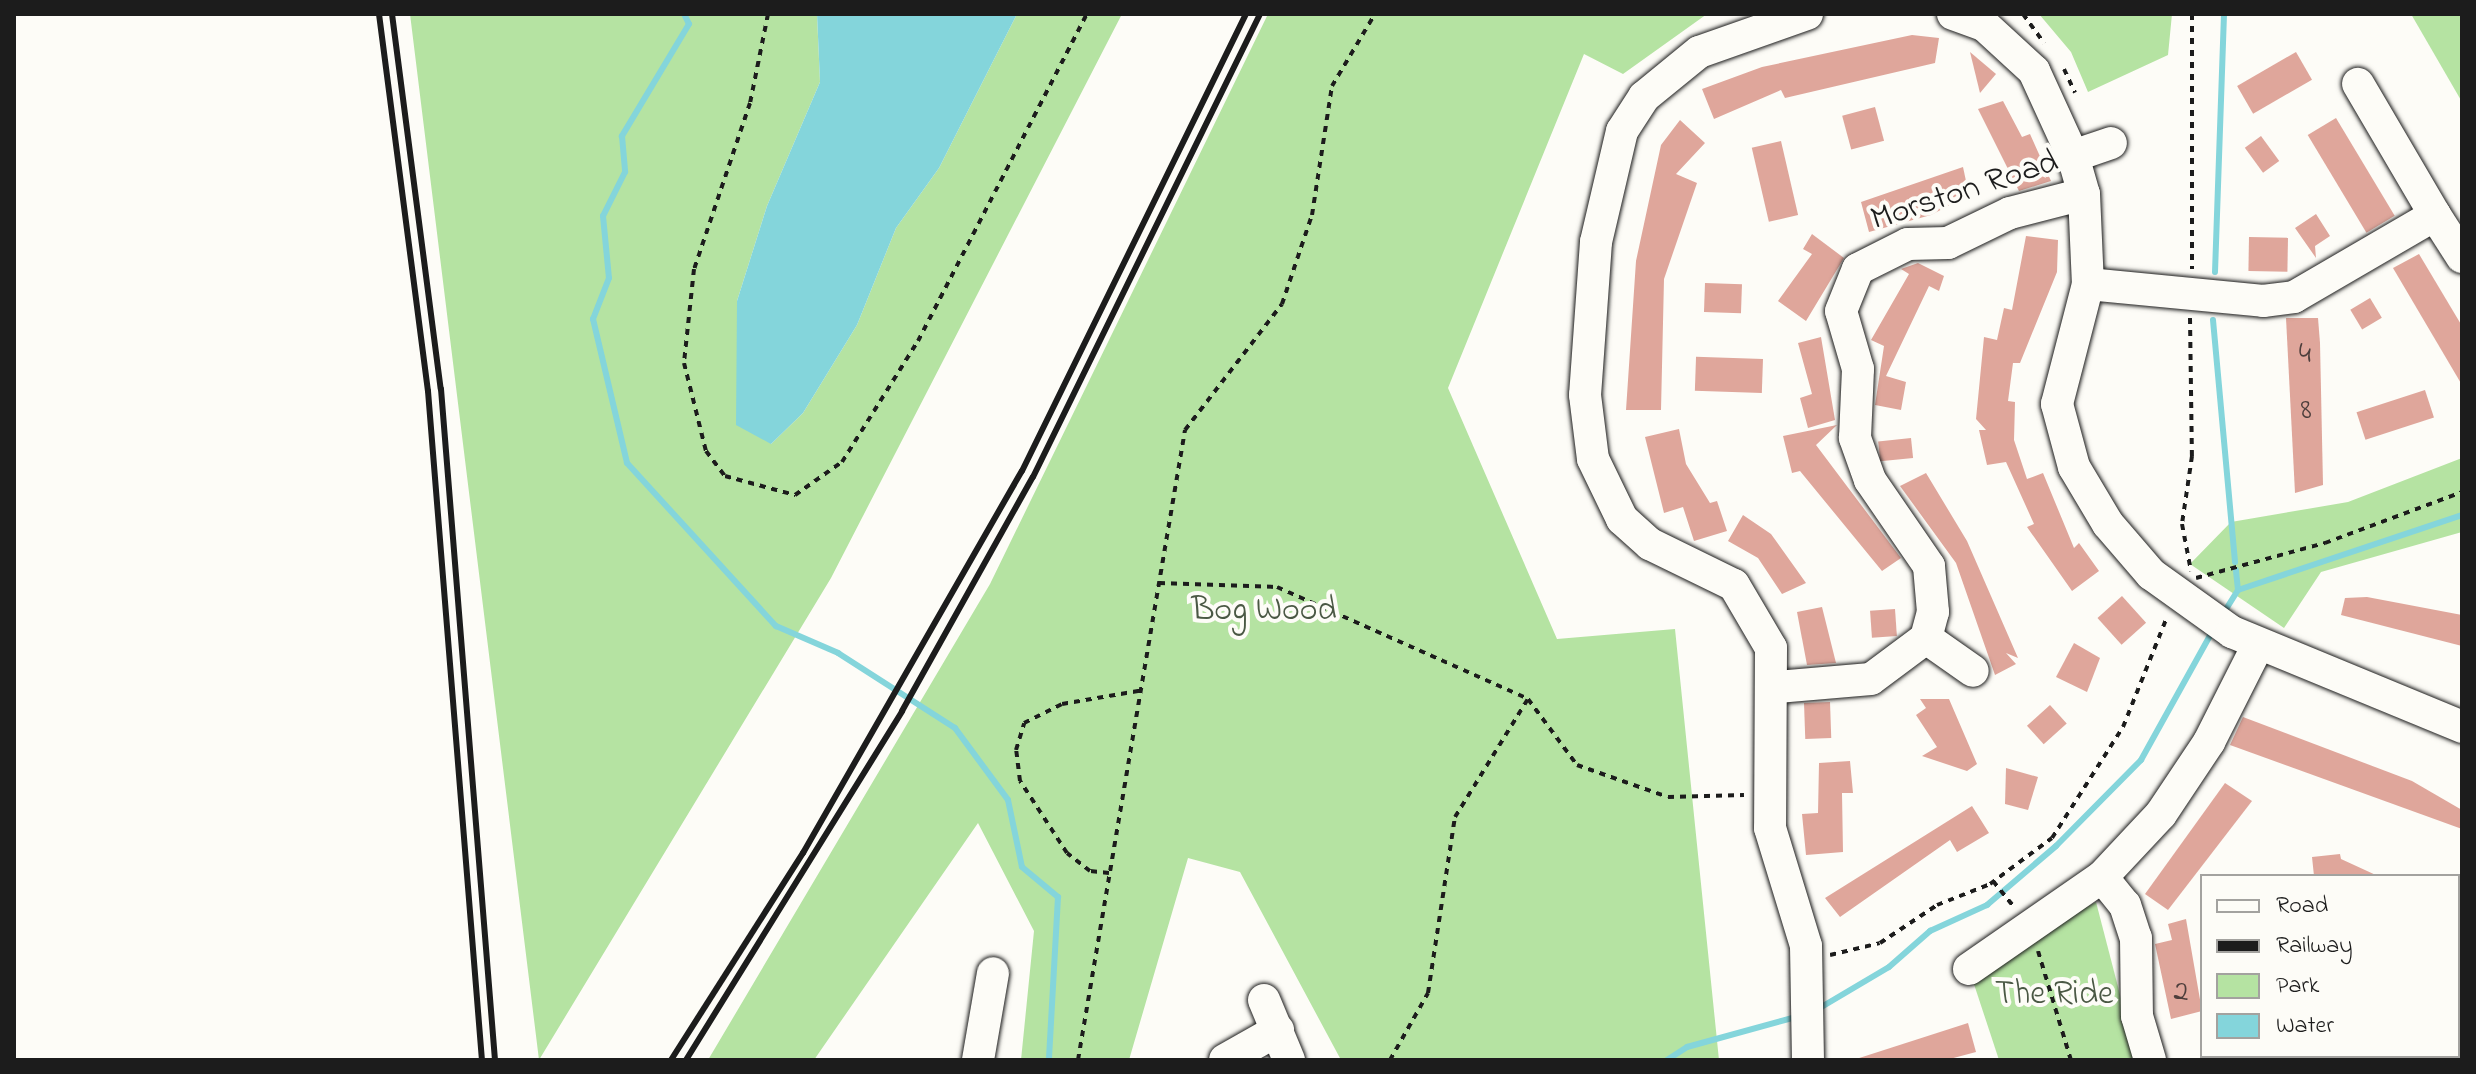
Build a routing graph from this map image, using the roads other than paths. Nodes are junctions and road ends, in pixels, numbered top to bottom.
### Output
1 (1807, 14) edge
2 (1953, 14) edge
3 (2358, 84) dead end
4 (2111, 143) dead end
5 (2073, 156) junction
6 (2084, 194) junction
7 (2435, 215) junction
8 (2462, 257) edge
9 (2088, 284) junction
10 (1926, 638) junction
11 (2245, 638) junction
12 (1973, 671) dead end
13 (1777, 687) junction
14 (2462, 727) edge
15 (2102, 877) junction
16 (1969, 969) dead end
17 (993, 973) dead end
18 (1264, 1000) dead end
19 (1278, 1030) junction
20 (1809, 1050) edge
21 (978, 1060) edge
22 (1225, 1060) edge
23 (1289, 1060) edge
24 (2150, 1060) edge

1 - 13 street
2 - 5 street
3 - 7 street
4 - 5 street
5 - 6 street
6 - 9 street
6 - 10 street, Morston Road
7 - 8 street
7 - 9 street
9 - 11 street
10 - 12 street
10 - 13 street
11 - 14 street
11 - 15 street
13 - 20 street
15 - 16 street
15 - 24 street
17 - 21 street
18 - 19 street
19 - 22 street
19 - 23 street

